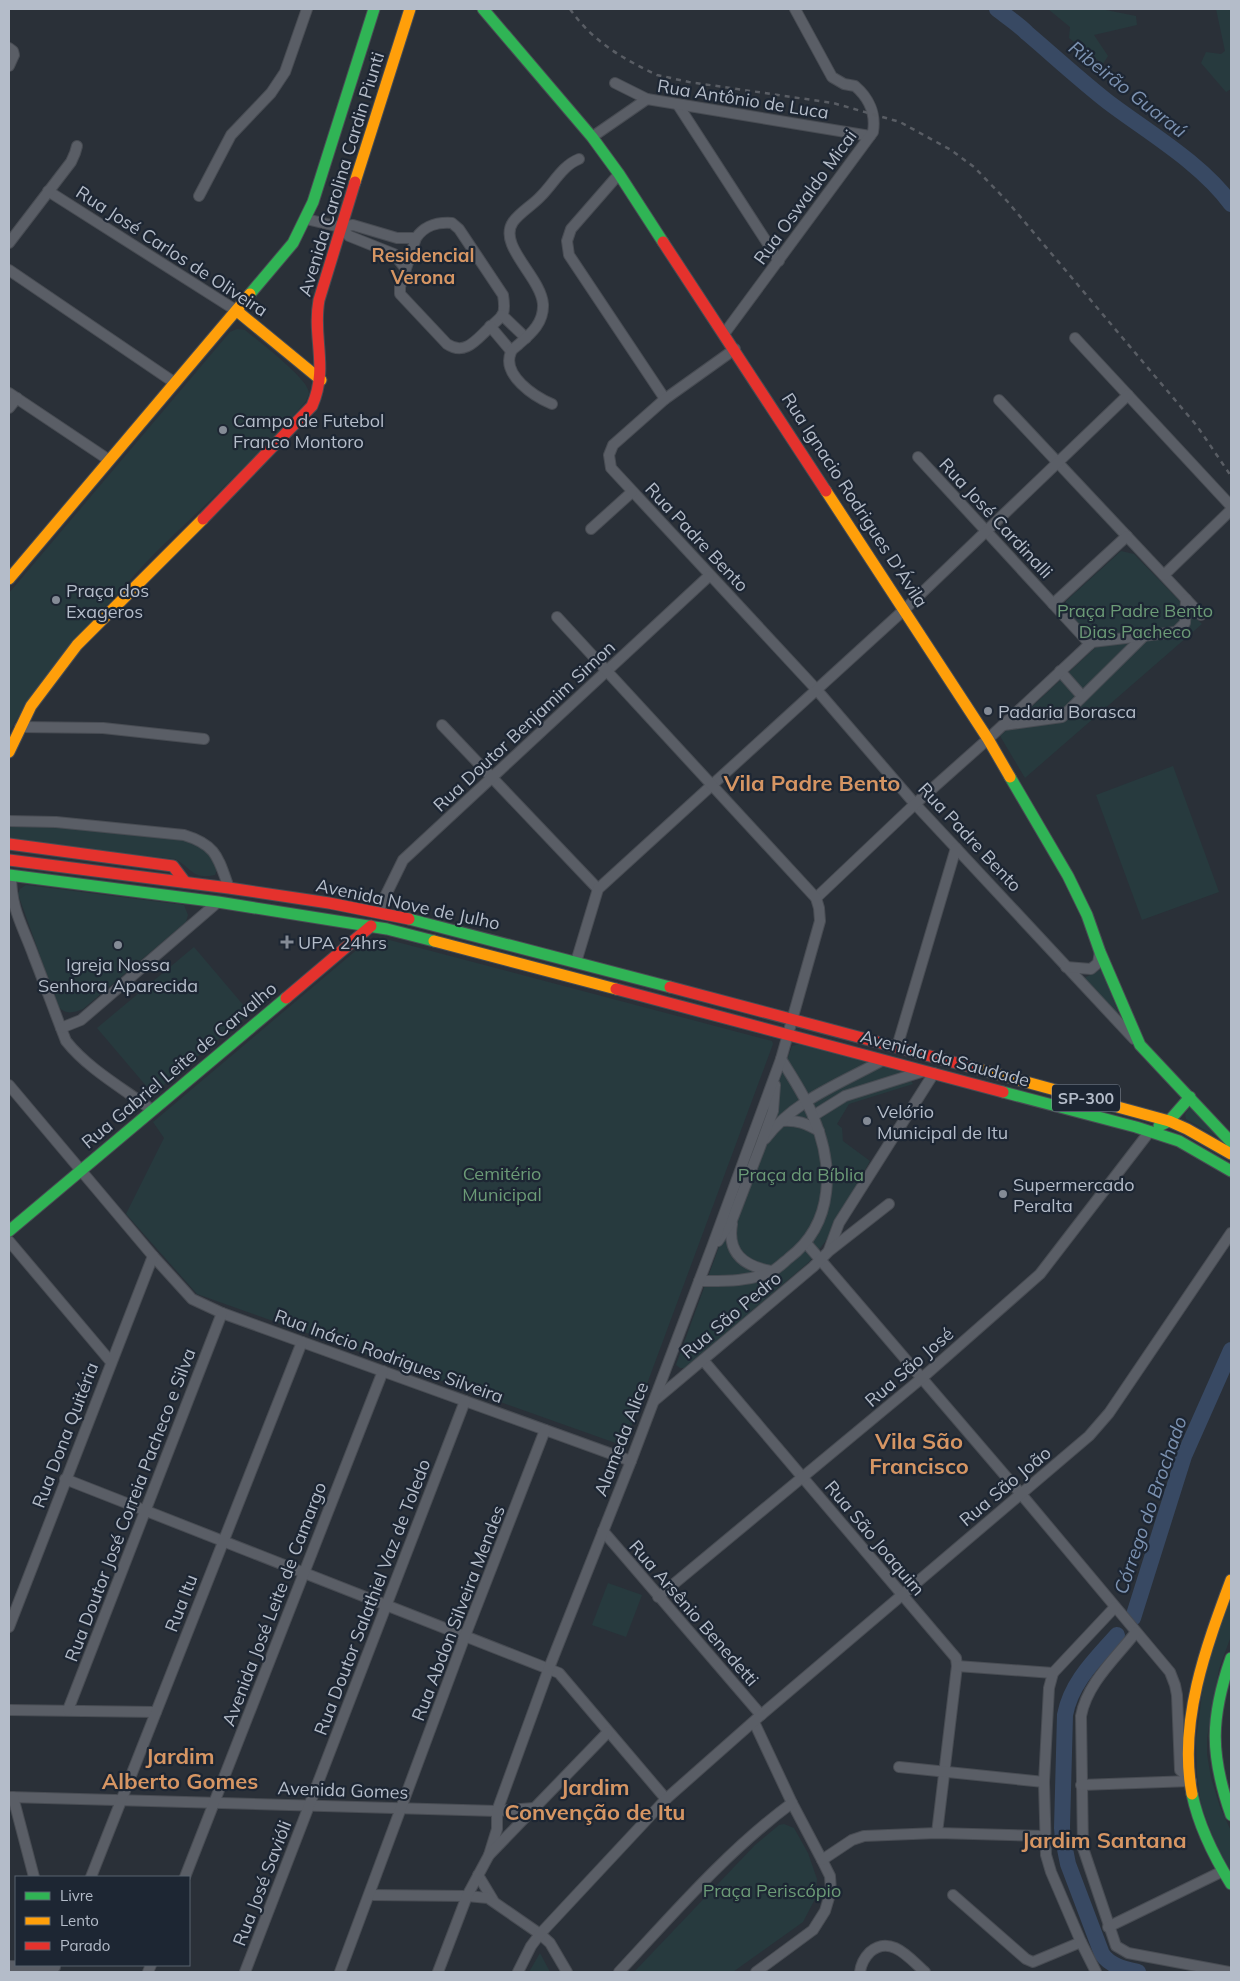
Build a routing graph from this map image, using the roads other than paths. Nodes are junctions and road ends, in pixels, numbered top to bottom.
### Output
1 (307, 9) edge
2 (374, 9) edge
3 (410, 9) edge
4 (483, 9) edge
5 (795, 9) edge
6 (11, 49) edge
7 (9, 66) edge
8 (615, 83) dead end
9 (647, 99) junction
10 (678, 105) junction
11 (870, 136) junction
12 (592, 137) junction
13 (77, 146) dead end
14 (578, 159) dead end
15 (619, 174) junction
16 (48, 192) junction
17 (199, 196) dead end
18 (306, 219) junction
19 (340, 228) junction
20 (416, 238) junction
21 (9, 243) edge
22 (779, 261) junction
23 (405, 268) junction
24 (9, 270) edge
25 (237, 311) junction
26 (502, 315) junction
27 (490, 326) junction
28 (724, 334) junction
29 (526, 338) junction
30 (1075, 338) dead end
31 (735, 349) junction
32 (511, 351) junction
33 (320, 380) junction
34 (175, 383) junction
35 (1128, 395) junction
36 (13, 396) edge
37 (665, 399) junction
38 (999, 400) dead end
39 (552, 404) dead end
40 (9, 408) edge
41 (918, 457) dead end
42 (109, 460) junction
43 (1058, 462) junction
44 (632, 492) junction
45 (1231, 508) edge
46 (591, 529) dead end
47 (986, 531) junction
48 (1127, 536) junction
49 (1164, 575) junction
50 (709, 576) junction
51 (9, 579) edge
52 (1186, 598) junction
53 (1053, 604) junction
54 (905, 609) junction
55 (1201, 615) dead end
56 (557, 617) dead end
57 (1144, 636) junction
58 (1090, 644) junction
59 (607, 671) junction
60 (1060, 671) junction
61 (816, 689) junction
62 (1082, 696) junction
63 (1004, 724) junction
64 (442, 725) dead end
65 (20, 727) junction
66 (204, 738) dead end
67 (988, 738) junction
68 (9, 752) edge
69 (492, 778) junction
70 (711, 785) junction
71 (914, 804) junction
72 (9, 821) edge
73 (9, 844) edge
74 (956, 848) junction
75 (10, 860) edge
76 (10, 876) edge
77 (185, 882) junction
78 (229, 888) junction
79 (598, 889) junction
80 (816, 898) junction
81 (218, 902) junction
82 (378, 911) junction
83 (349, 922) junction
84 (420, 922) junction
85 (371, 926) junction
86 (1100, 952) junction
87 (576, 962) junction
88 (1066, 967) junction
89 (793, 1019) junction
90 (61, 1028) junction
91 (788, 1035) junction
92 (1140, 1045) junction
93 (897, 1047) junction
94 (935, 1057) junction
95 (782, 1059) junction
96 (884, 1060) junction
97 (776, 1072) junction
98 (862, 1072) junction
99 (930, 1072) junction
100 (9, 1085) edge
101 (866, 1089) junction
102 (1190, 1097) junction
103 (806, 1102) junction
104 (152, 1110) junction
105 (814, 1116) junction
106 (782, 1121) junction
107 (1169, 1121) junction
108 (818, 1131) junction
109 (1150, 1131) junction
110 (1231, 1142) edge
111 (760, 1146) junction
112 (1231, 1154) edge
113 (80, 1170) junction
114 (1231, 1171) edge
115 (889, 1204) dead end
116 (732, 1220) junction
117 (9, 1231) edge
118 (1231, 1233) edge
119 (9, 1241) edge
120 (806, 1243) junction
121 (712, 1248) junction
122 (829, 1251) junction
123 (152, 1256) junction
124 (821, 1261) junction
125 (772, 1271) junction
126 (699, 1281) junction
127 (222, 1313) junction
128 (302, 1342) junction
129 (703, 1360) junction
130 (111, 1362) junction
131 (383, 1372) junction
132 (922, 1378) junction
133 (465, 1401) junction
134 (653, 1402) junction
135 (545, 1430) junction
136 (630, 1462) junction
137 (802, 1478) junction
138 (65, 1479) junction
139 (1021, 1494) junction
140 (144, 1511) junction
141 (603, 1531) junction
142 (222, 1541) junction
143 (304, 1573) junction
144 (1231, 1580) edge
145 (902, 1596) junction
146 (658, 1597) junction
147 (385, 1604) junction
148 (1115, 1607) junction
149 (9, 1627) edge
150 (1136, 1632) junction
151 (465, 1636) junction
152 (1231, 1658) edge
153 (957, 1666) junction
154 (549, 1668) junction
155 (1053, 1673) junction
156 (9, 1710) edge
157 (68, 1710) junction
158 (156, 1712) junction
159 (758, 1718) junction
160 (608, 1732) junction
161 (899, 1767) dead end
162 (944, 1772) junction
163 (1190, 1780) junction
164 (1044, 1782) junction
165 (1081, 1785) junction
166 (11, 1797) edge
167 (666, 1799) junction
168 (122, 1800) junction
169 (215, 1802) junction
170 (792, 1802) junction
171 (309, 1806) junction
172 (402, 1808) junction
173 (534, 1808) junction
174 (496, 1811) junction
175 (1231, 1815) edge
176 (526, 1816) junction
177 (937, 1833) junction
178 (1045, 1836) junction
179 (489, 1855) junction
180 (822, 1860) junction
181 (1227, 1869) edge
182 (478, 1875) junction
183 (34, 1876) edge
184 (91, 1876) edge
185 (185, 1876) edge
186 (1231, 1884) edge
187 (370, 1895) junction
188 (953, 1895) dead end
189 (467, 1896) junction
190 (493, 1900) junction
191 (1108, 1927) junction
192 (540, 1934) junction
193 (1080, 1942) junction
194 (9, 1966) edge
195 (55, 1968) edge
196 (245, 1972) edge
197 (340, 1972) edge
198 (438, 1972) edge
199 (518, 1972) edge
200 (567, 1972) edge
201 (619, 1972) edge
202 (756, 1972) edge
203 (860, 1972) edge
204 (925, 1972) edge
205 (1096, 1972) edge
206 (1229, 1972) edge

1 - 17 street
2 - 18 street, Avenida Carolina Cardin Piunti
3 - 19 street, Avenida Carolina Cardin Piunti
4 - 12 street, Rua Ignacio Rodrigues D'Ávila
5 - 11 street, Rua Oswaldo Micai
6 - 7 street
8 - 9 street
9 - 10 street, Rua Antônio de Luca
9 - 12 street, Rua Antônio de Luca
10 - 11 street, Rua Antônio de Luca
10 - 22 street
11 - 22 street, Rua Oswaldo Micai
12 - 15 street, Rua Ignacio Rodrigues D'Ávila
13 - 16 street
14 - 29 street
15 - 28 street, Rua Ignacio Rodrigues D'Ávila
15 - 37 street
16 - 21 street
16 - 25 street, Rua José Carlos de Oliveira
18 - 19 street
18 - 25 street, Avenida Carolina Cardin Piunti
19 - 20 street
19 - 23 street
19 - 33 street, Avenida Carolina Cardin Piunti
20 - 23 street
20 - 26 street
22 - 28 street, Rua Oswaldo Micai
23 - 27 street
24 - 34 street
25 - 33 street, Rua José Carlos de Oliveira
25 - 34 street, Avenida Carolina Cardin Piunti
26 - 27 street
26 - 29 street
27 - 32 street
28 - 31 street, Rua Ignacio Rodrigues D'Ávila
29 - 32 street
30 - 35 street
31 - 37 street
31 - 54 street, Rua Ignacio Rodrigues D'Ávila
32 - 39 street
33 - 65 street, Avenida Carolina Cardin Piunti
34 - 42 street, Avenida Carolina Cardin Piunti
35 - 43 street
35 - 45 street
36 - 40 street
36 - 42 street
37 - 44 street, Rua Padre Bento
38 - 43 street
41 - 47 street, Rua José Cardinalli
42 - 51 street, Avenida Carolina Cardin Piunti
43 - 47 street
43 - 48 street
44 - 46 street
44 - 50 street, Rua Padre Bento
45 - 49 street
47 - 53 street, Rua José Cardinalli
47 - 54 street
48 - 49 street
48 - 53 street
49 - 52 street
50 - 59 street, Rua Doutor Benjamim Simon
50 - 61 street, Rua Padre Bento
52 - 55 street
52 - 57 street
53 - 58 street, Rua José Cardinalli
54 - 61 street
54 - 67 street, Rua Ignacio Rodrigues D'Ávila
56 - 59 street
57 - 58 street
57 - 62 street
58 - 60 street
59 - 69 street, Rua Doutor Benjamim Simon
59 - 70 street
60 - 62 street
60 - 63 street
61 - 70 street
61 - 71 street, Rua Padre Bento
62 - 63 street
63 - 67 street
64 - 69 street
65 - 66 street
65 - 68 street, Avenida Carolina Cardin Piunti
67 - 71 street
67 - 86 street, Rua Ignacio Rodrigues D'Ávila
69 - 79 street
69 - 82 street, Rua Doutor Benjamim Simon
70 - 79 street
70 - 80 street
71 - 74 street, Rua Padre Bento
71 - 80 street
72 - 78 street
73 - 75 street
73 - 77 street
74 - 88 street, Rua Padre Bento
74 - 93 street
75 - 76 street
75 - 77 street, Avenida Nove de Julho / SP-300
76 - 81 street, Avenida Nove de Julho / SP-300
76 - 90 street
77 - 78 street, Avenida Nove de Julho / SP-300
78 - 82 street, Avenida Nove de Julho / SP-300
79 - 87 street
80 - 89 street, Alameda Alice
81 - 83 street, Avenida Nove de Julho / SP-300
81 - 90 street
82 - 83 street
82 - 84 street, Avenida Nove de Julho / SP-300
83 - 85 street, Avenida Nove de Julho / SP-300
84 - 85 street
84 - 87 street, Avenida Nove de Julho / SP-300
85 - 91 street, Avenida Nove de Julho / SP-300
85 - 104 street, Rua Gabriel Leite de Carvalho
86 - 88 street
86 - 92 street, Rua Ignacio Rodrigues D'Ávila
87 - 89 street, Avenida Nove de Julho / SP-300
88 - 92 street, Rua Padre Bento
89 - 91 street, Alameda Alice
89 - 93 street, Avenida da Saudade / SP-300
90 - 104 street
91 - 95 street, Alameda Alice
91 - 96 street, Avenida da Saudade / SP-300
92 - 102 street, Rua Padre Bento
93 - 94 street, Avenida da Saudade / SP-300
94 - 96 street
94 - 107 street, Avenida da Saudade / SP-300
95 - 97 street, Alameda Alice
95 - 103 street
96 - 98 street
96 - 99 street, Avenida da Saudade / SP-300
97 - 111 street
97 - 121 street, Alameda Alice
98 - 101 street
98 - 103 street
99 - 101 street
99 - 109 street, Avenida da Saudade / SP-300
99 - 122 street, Rua São Pedro
100 - 113 street, Rua Inácio Rodrigues Silveira
101 - 105 street
102 - 107 street
102 - 110 street, Rua Padre Bento
103 - 105 street
103 - 106 street
104 - 113 street, Rua Gabriel Leite de Carvalho
105 - 108 street
106 - 108 street
106 - 111 street
107 - 109 street
107 - 112 street, Avenida da Saudade / SP-300
108 - 120 street
109 - 114 street, Avenida da Saudade / SP-300
109 - 132 street, Rua São José
111 - 116 street
113 - 117 street, Rua Gabriel Leite de Carvalho
113 - 123 street, Rua Inácio Rodrigues Silveira
115 - 122 street, Rua São Pedro
116 - 121 street
116 - 125 street
118 - 139 street, Rua São João
119 - 130 street
120 - 124 street
120 - 125 street
121 - 126 street, Alameda Alice
122 - 124 street, Rua São Pedro
123 - 127 street, Rua Inácio Rodrigues Silveira
123 - 130 street, Rua Dona Quitéria
124 - 129 street, Rua São Pedro
124 - 132 street
125 - 126 street
126 - 134 street, Alameda Alice
127 - 128 street, Rua Inácio Rodrigues Silveira
127 - 140 street, Rua Doutor José Correia Pacheco e Silva
128 - 131 street, Rua Inácio Rodrigues Silveira
128 - 142 street, Rua Itu
129 - 134 street, Rua São Pedro
129 - 137 street, Rua São Joaquim
130 - 138 street, Rua Dona Quitéria
131 - 133 street, Rua Inácio Rodrigues Silveira
131 - 143 street, Avenida José Leite de Camargo
132 - 137 street, Rua São José
132 - 139 street
133 - 135 street, Rua Inácio Rodrigues Silveira
133 - 147 street, Rua Doutor Salathiel Vaz de Toledo
134 - 136 street, Alameda Alice
135 - 136 street, Rua Inácio Rodrigues Silveira
135 - 151 street, Rua Abdon Silveira Mendes
136 - 141 street, Alameda Alice
137 - 145 street, Rua São Joaquim
137 - 146 street, Rua São José
138 - 140 street
138 - 149 street, Rua Dona Quitéria
139 - 145 street, Rua São João
139 - 148 street
140 - 142 street
140 - 157 street, Rua Doutor José Correia Pacheco e Silva
141 - 146 street, Rua Arsênio Benedetti
141 - 154 street, Alameda Alice
142 - 143 street
142 - 158 street, Rua Itu
143 - 147 street
143 - 169 street, Avenida José Leite de Camargo
144 - 163 street
145 - 153 street, Rua São Joaquim
145 - 159 street, Rua São João
146 - 159 street, Rua Arsênio Benedetti
147 - 151 street
147 - 171 street, Rua Doutor Salathiel Vaz de Toledo
148 - 150 street
148 - 155 street
150 - 163 street
150 - 165 street
151 - 154 street
151 - 172 street, Rua Abdon Silveira Mendes
152 - 175 street
153 - 155 street
153 - 162 street
154 - 160 street
154 - 174 street, Alameda Alice
155 - 164 street
156 - 157 street
157 - 158 street
158 - 168 street, Rua Itu
159 - 167 street, Rua São João
159 - 170 street, Rua Arsênio Benedetti
160 - 167 street
160 - 173 street
161 - 162 street
162 - 164 street
162 - 177 street
163 - 165 street
163 - 181 street
164 - 178 street
165 - 191 street
166 - 168 street, Avenida Gomes
166 - 183 street
167 - 192 street, Rua São João
168 - 169 street, Avenida Gomes
168 - 184 street, Rua Itu
169 - 171 street, Avenida Gomes
169 - 185 street, Avenida José Leite de Camargo
170 - 180 street, Rua Arsênio Benedetti
170 - 201 street
171 - 172 street, Avenida Gomes
171 - 196 street, Rua José Savióli
172 - 174 street, Avenida Gomes
172 - 187 street, Rua Abdon Silveira Mendes
173 - 174 street, Avenida Gomes
173 - 176 street
174 - 176 street, Avenida Gomes
174 - 179 street, Alameda Alice
176 - 179 street
177 - 178 street
177 - 180 street
178 - 193 street
179 - 182 street
180 - 202 street, Rua Arsênio Benedetti
181 - 186 street
181 - 191 street
182 - 189 street
182 - 190 street
187 - 189 street
187 - 197 street, Rua Abdon Silveira Mendes
188 - 193 street
189 - 190 street
189 - 198 street
190 - 192 street
191 - 206 street
192 - 199 street, Rua São João
192 - 200 street
193 - 205 street
194 - 195 street
203 - 204 street

